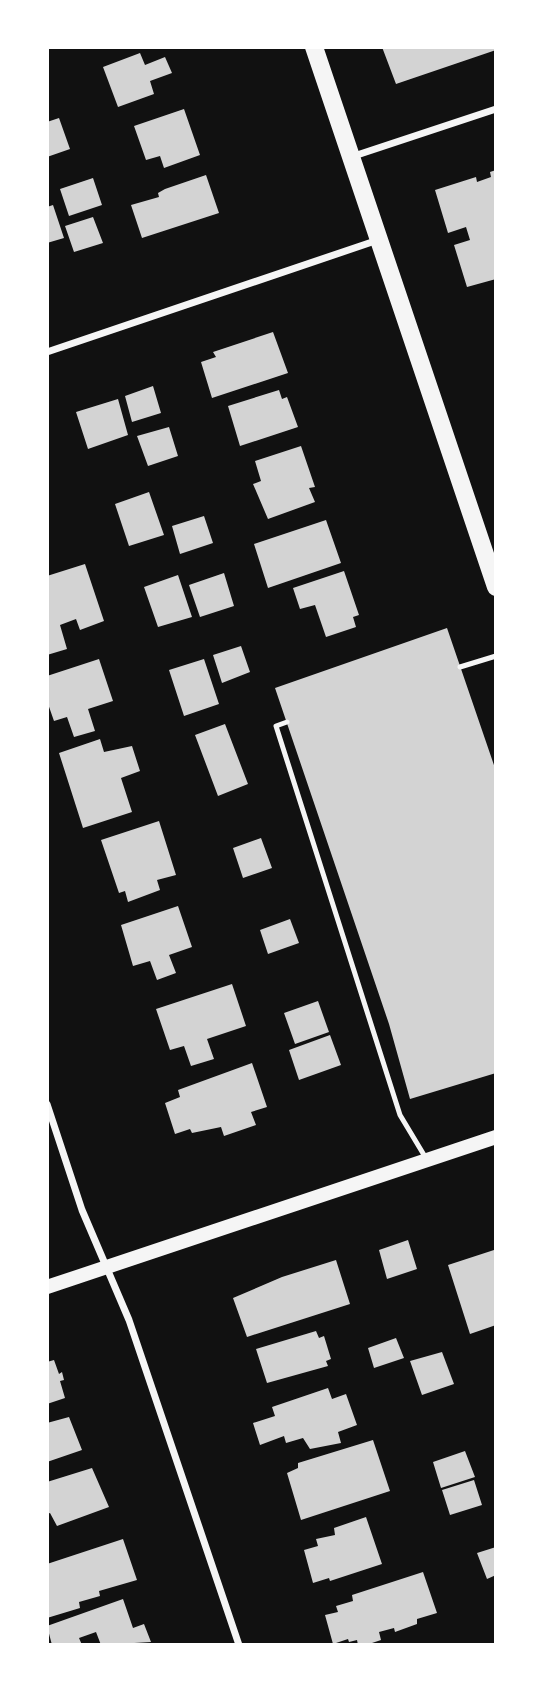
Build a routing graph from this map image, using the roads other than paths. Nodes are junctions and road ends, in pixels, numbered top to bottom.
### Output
1 (313, 47) edge
2 (496, 109) edge
3 (351, 157) junction
4 (379, 240) junction
5 (47, 352) edge
6 (496, 587) edge
7 (496, 656) edge
8 (460, 667) dead end
9 (287, 722) dead end
10 (47, 1104) edge
11 (496, 1137) edge
12 (427, 1160) junction
13 (107, 1267) junction
14 (47, 1287) edge
15 (239, 1645) edge

1 - 3 main road
2 - 3 street
3 - 4 main road
4 - 5 street
4 - 6 main road
7 - 8 lane
9 - 12 lane
10 - 13 street
11 - 12 main road
12 - 13 main road
13 - 14 main road
13 - 15 street

